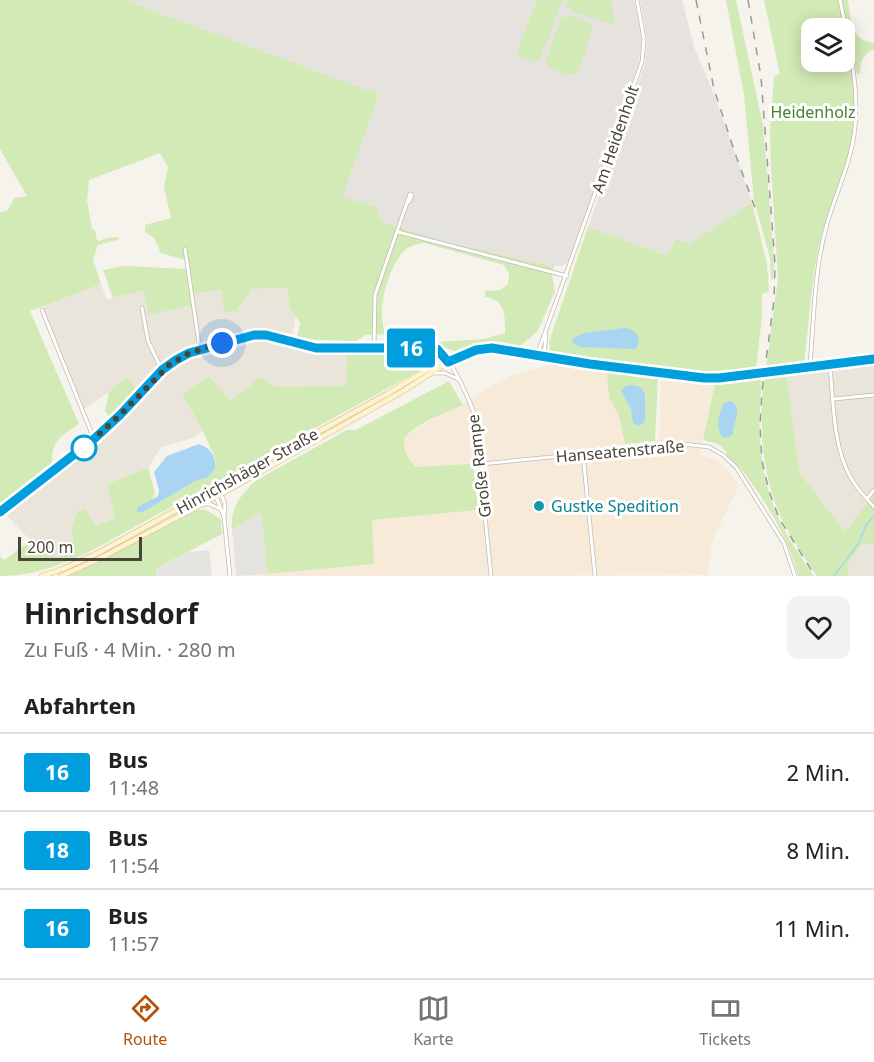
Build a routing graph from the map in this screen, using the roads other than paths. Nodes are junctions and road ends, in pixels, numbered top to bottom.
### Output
1 (637, 0) edge
2 (840, 0) edge
3 (411, 195) dead end
4 (398, 232) junction
5 (185, 249) dead end
6 (567, 276) junction
7 (142, 308) dead end
8 (42, 310) dead end
9 (546, 333) junction
10 (429, 348) junction
11 (375, 349) junction
12 (200, 350) junction
13 (537, 355) junction
14 (544, 356) junction
15 (874, 359) edge
16 (448, 362) junction
17 (830, 364) junction
18 (433, 366) junction
19 (810, 367) junction
20 (162, 370) junction
21 (434, 373) junction
22 (458, 379) junction
23 (874, 395) edge
24 (834, 399) junction
25 (94, 439) junction
26 (583, 454) junction
27 (481, 464) junction
28 (215, 488) junction
29 (874, 490) edge
30 (218, 495) junction
31 (867, 499) junction
32 (199, 505) junction
33 (874, 507) edge
34 (221, 509) junction
35 (0, 512) edge
36 (224, 517) junction
37 (42, 576) edge
38 (61, 576) edge
39 (230, 576) edge
40 (491, 576) edge
41 (595, 576) edge
42 (795, 576) edge

1 - 6 street, Am Heidenholt
2 - 19 street
3 - 4 street
4 - 6 street
4 - 11 street
5 - 12 street
6 - 9 street, Am Heidenholt
7 - 20 street
8 - 25 street
9 - 13 street, Am Heidenholt
9 - 14 street, Am Heidenholt
10 - 11 street
10 - 16 street
10 - 18 street
11 - 12 street
12 - 20 street
13 - 14 main road, Hinrichshäger Straße
13 - 16 main road, Hinrichshäger Straße
14 - 19 main road, Hinrichshäger Straße
15 - 17 main road, Hinrichshäger Straße
16 - 18 main road, Hinrichshäger Straße
16 - 21 main road, Hinrichshäger Straße
16 - 22 street, Große Rampe
17 - 19 main road, Hinrichshäger Straße
17 - 24 street
18 - 28 main road, Hinrichshäger Straße
20 - 25 street
21 - 22 street
21 - 30 main road, Hinrichshäger Straße
22 - 27 street, Große Rampe
23 - 24 street
24 - 31 street
25 - 35 street
26 - 27 street, Hanseatenstraße
26 - 41 street
26 - 42 street, Hanseatenstraße
27 - 40 street, Große Rampe
28 - 30 street
28 - 37 main road, Hinrichshäger Straße
29 - 31 street
30 - 32 main road, Hinrichshäger Straße
30 - 34 street
30 - 36 street
31 - 33 street
32 - 34 street
32 - 38 main road, Hinrichshäger Straße
34 - 36 street
36 - 39 street

